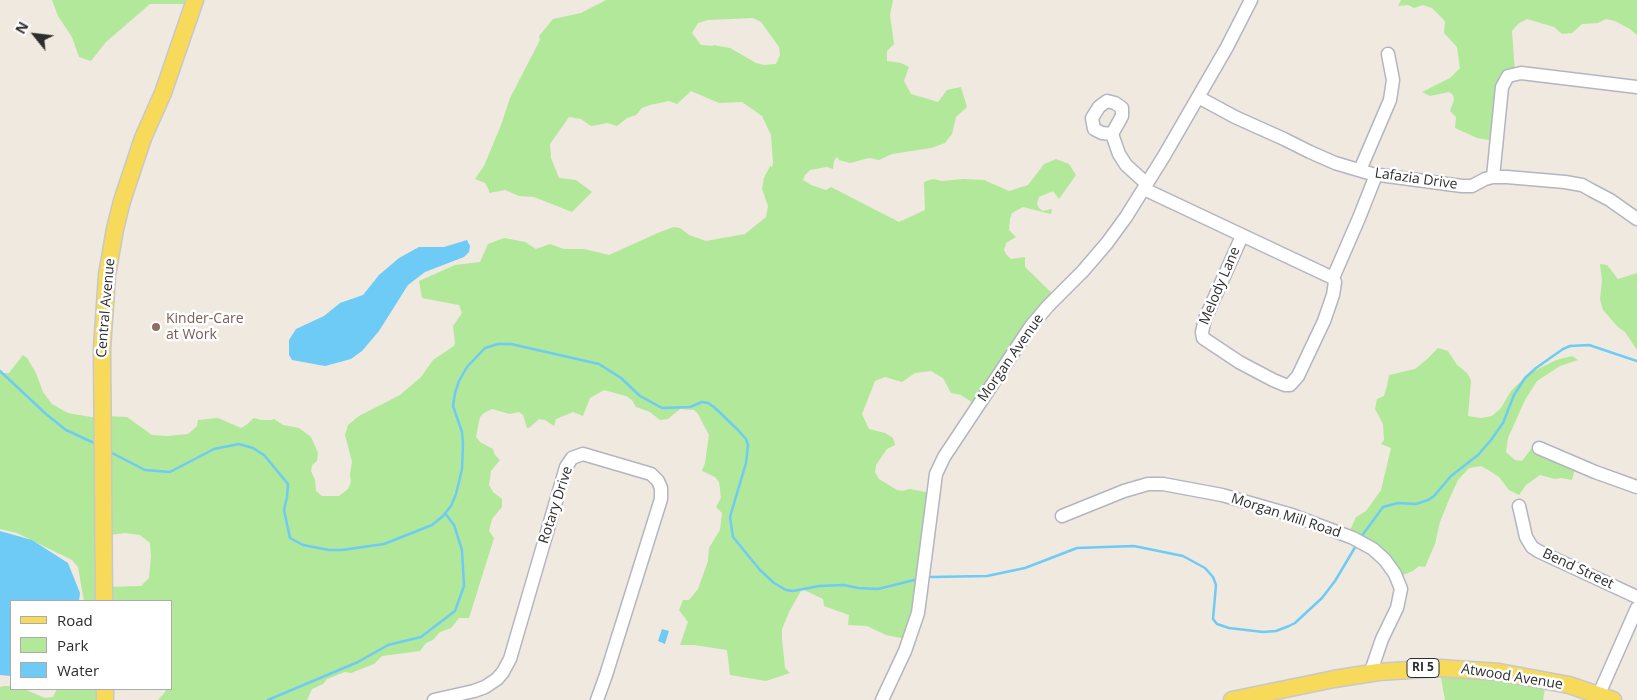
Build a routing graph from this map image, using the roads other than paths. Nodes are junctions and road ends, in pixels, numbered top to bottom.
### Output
1 (195, 0) edge
2 (1252, 0) edge
3 (1388, 54) dead end
4 (1637, 87) edge
5 (1198, 97) junction
6 (1112, 134) dead end
7 (1360, 170) junction
8 (1376, 175) junction
9 (1492, 177) junction
10 (1146, 187) junction
11 (1637, 219) edge
12 (1242, 236) junction
13 (1333, 278) junction
14 (1539, 448) dead end
15 (1637, 487) edge
16 (1519, 506) dead end
17 (1062, 516) dead end
18 (1637, 596) edge
19 (104, 600) edge
20 (1637, 608) edge
21 (1370, 674) junction
22 (1605, 698) edge
23 (434, 700) edge
24 (597, 700) edge
25 (882, 700) edge
26 (1232, 700) edge

1 - 19 main road, Central Avenue
2 - 5 street, Morgan Avenue
3 - 7 street
4 - 9 street
5 - 7 street, Lafazia Drive
5 - 10 street, Morgan Avenue
6 - 10 street
7 - 8 street, Lafazia Drive
8 - 9 street, Lafazia Drive
8 - 13 street, Melody Lane
9 - 11 street, Lafazia Drive
10 - 12 street
10 - 25 street, Morgan Avenue
12 - 13 street
12 - 13 street, Melody Lane
14 - 15 street
16 - 18 street, Bend Street
17 - 21 street, Morgan Mill Road
20 - 22 street
21 - 22 main road, Atwood Avenue / RI 5
21 - 26 main road, Atwood Avenue / RI 5
23 - 24 street, Rotary Drive

